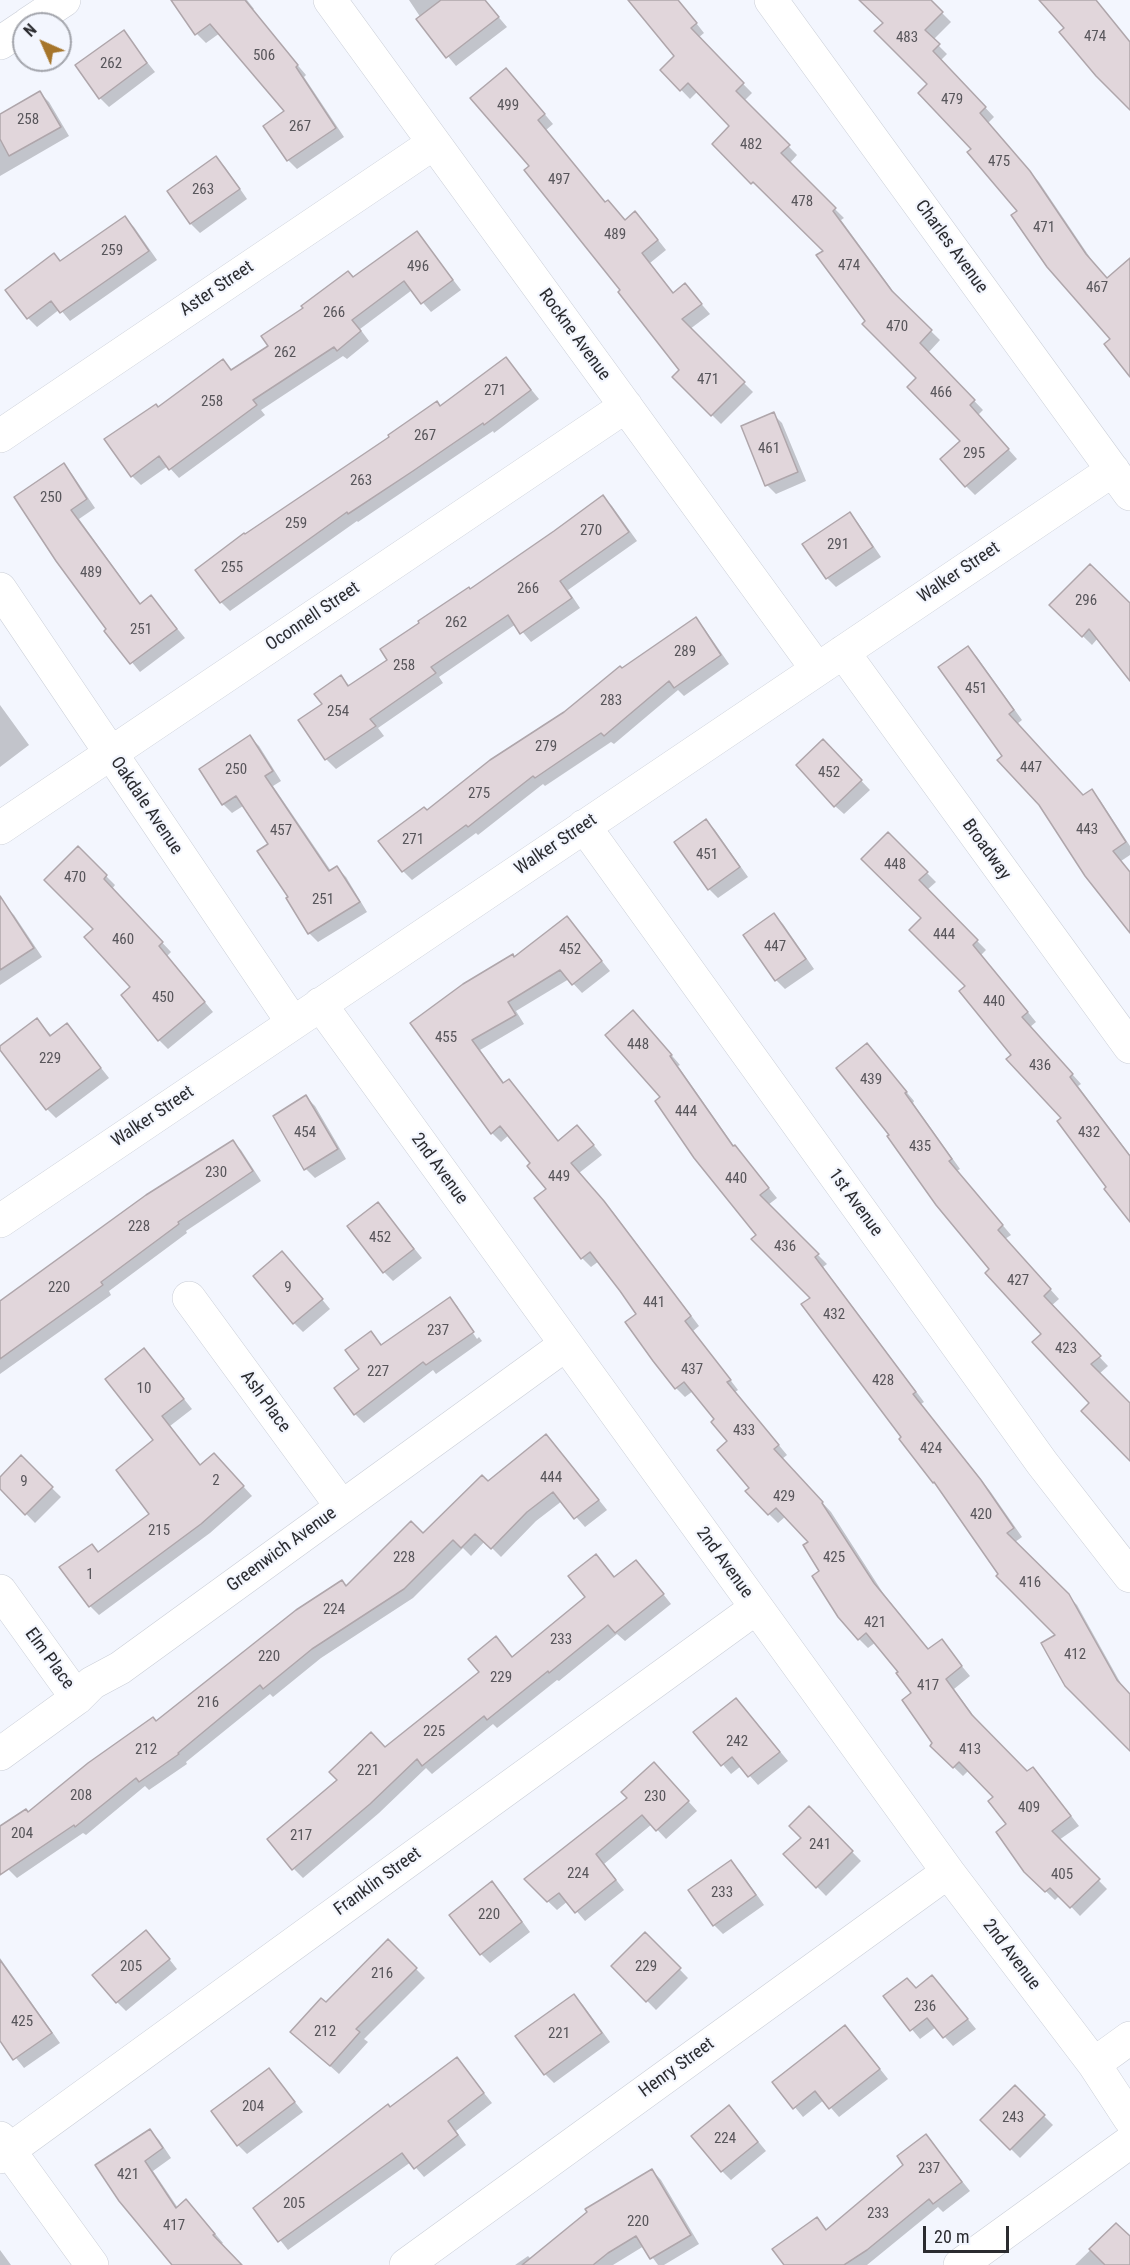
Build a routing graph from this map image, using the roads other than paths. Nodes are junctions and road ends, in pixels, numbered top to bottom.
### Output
1 (63, 0) edge
2 (330, 0) edge
3 (771, 0) edge
4 (46, 12) edge
5 (434, 143) junction
6 (626, 406) junction
7 (0, 436) edge
8 (1121, 482) edge
9 (0, 589) edge
10 (830, 661) junction
11 (110, 754) junction
12 (584, 826) junction
13 (0, 828) edge
14 (320, 1004) junction
15 (293, 1023) junction
16 (1130, 1047) edge
17 (0, 1221) edge
18 (189, 1298) dead end
19 (565, 1345) junction
20 (342, 1507) junction
21 (1130, 1576) edge
22 (0, 1591) edge
23 (756, 1608) junction
24 (77, 1698) junction
25 (0, 1754) edge
26 (948, 1872) junction
27 (1130, 2038) edge
28 (1095, 2064) junction
29 (1130, 2119) edge
30 (1130, 2142) edge
31 (3, 2149) edge
32 (92, 2265) edge
33 (406, 2265) edge
34 (960, 2265) edge

1 - 4 street
2 - 5 street, Rockne Avenue
3 - 8 street, Charles Avenue
5 - 6 street, Rockne Avenue
5 - 7 street, Aster Street
6 - 10 street, Rockne Avenue
6 - 11 street, Oconnell Street
8 - 10 street, Walker Street
9 - 11 street, Oakdale Avenue
10 - 12 street, Walker Street
10 - 16 street, Broadway
11 - 13 street, Oconnell Street
11 - 15 street, Oakdale Avenue
12 - 14 street, Walker Street
12 - 21 street, 1st Avenue
14 - 15 street, Walker Street
14 - 19 street, 2nd Avenue
15 - 17 street, Walker Street
18 - 20 street, Ash Place
19 - 20 street, Greenwich Avenue
19 - 23 street, 2nd Avenue
20 - 24 street, Greenwich Avenue
22 - 24 street, Elm Place
23 - 26 street, 2nd Avenue
23 - 31 street, Franklin Street
24 - 25 street, Greenwich Avenue
26 - 28 street, 2nd Avenue
26 - 33 street, Henry Street
27 - 28 street
28 - 29 street, 2nd Avenue
30 - 34 street
31 - 32 street

